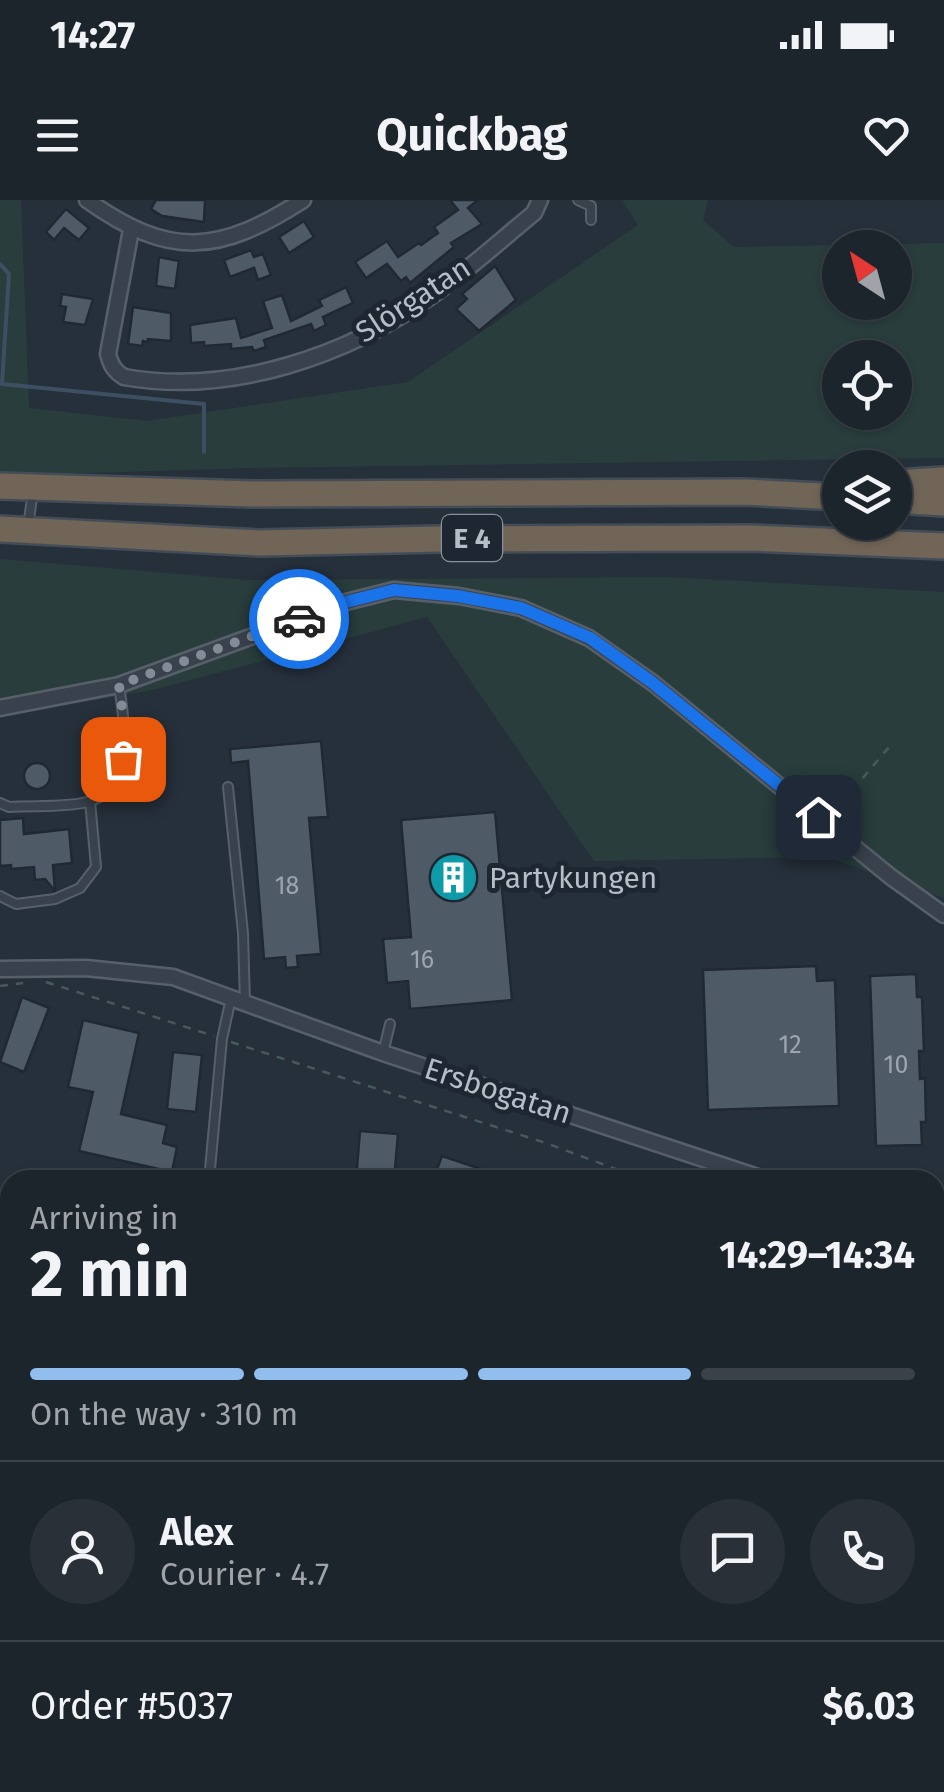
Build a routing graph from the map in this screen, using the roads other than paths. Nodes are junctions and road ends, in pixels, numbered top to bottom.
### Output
1 (87, 200) edge
2 (303, 200) edge
3 (540, 200) edge
4 (578, 200) edge
5 (591, 220) dead end
6 (131, 230) junction
7 (944, 480) edge
8 (912, 482) edge
9 (0, 486) edge
10 (822, 487) edge
11 (33, 489) junction
12 (745, 492) junction
13 (822, 496) edge
14 (912, 501) edge
15 (944, 503) edge
16 (0, 529) edge
17 (28, 531) junction
18 (944, 546) edge
19 (119, 685) junction
20 (0, 708) edge
21 (228, 786) dead end
22 (90, 802) junction
23 (0, 803) edge
24 (0, 896) edge
25 (944, 916) edge
26 (0, 969) edge
27 (238, 1001) junction
28 (390, 1024) dead end
29 (383, 1053) junction
30 (209, 1170) edge
31 (737, 1170) edge

1 - 6 street
2 - 6 street
3 - 6 street, Slörgatan
4 - 5 lane
7 - 8 highway
9 - 11 highway, E 4
10 - 12 highway
11 - 12 highway, E 4
11 - 17 lane
12 - 13 highway, E 4
14 - 15 highway
16 - 17 highway, E 4
17 - 18 highway, E 4
19 - 20 street
19 - 22 lane
19 - 25 street
21 - 27 lane
22 - 23 lane
22 - 24 lane
26 - 27 street, Ersbogatan
27 - 29 street, Ersbogatan
27 - 30 lane
28 - 29 lane
29 - 31 street, Ersbogatan

